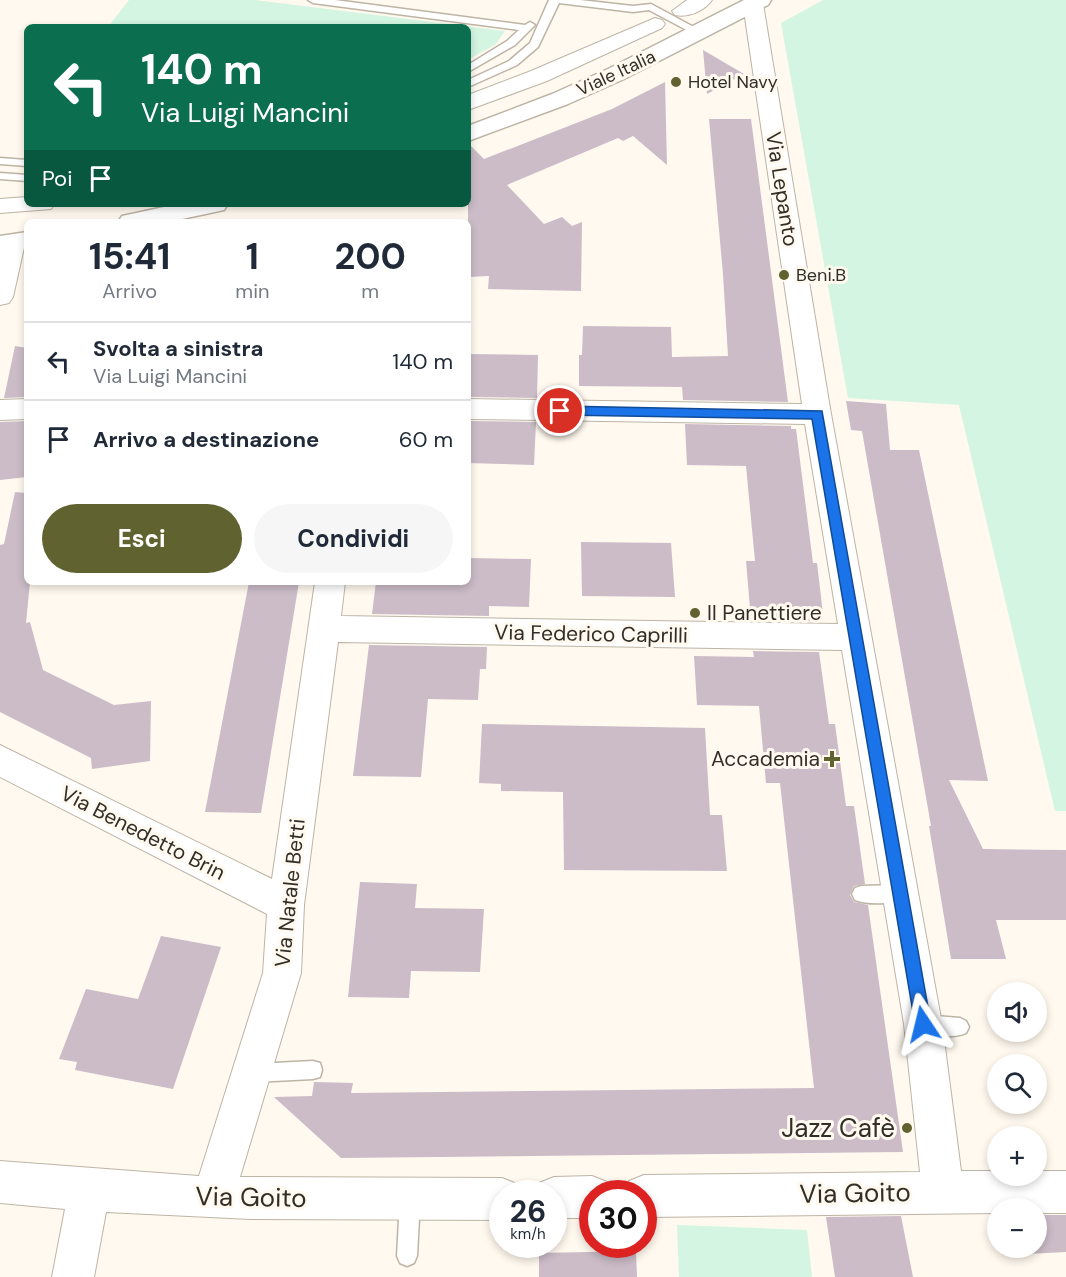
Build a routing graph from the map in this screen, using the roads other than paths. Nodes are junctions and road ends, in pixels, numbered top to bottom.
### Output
1 (313, 0) edge
2 (555, 0) edge
3 (702, 0) edge
4 (756, 2) edge
5 (673, 5) edge
6 (655, 14) junction
7 (527, 28) junction
8 (698, 32) junction
9 (471, 67) edge
10 (471, 83) edge
11 (471, 102) edge
12 (471, 133) edge
13 (0, 161) edge
14 (24, 163) edge
15 (0, 176) edge
16 (24, 178) edge
17 (24, 205) edge
18 (0, 206) edge
19 (201, 207) edge
20 (145, 219) edge
21 (13, 242) edge
22 (0, 297) edge
23 (24, 408) edge
24 (471, 409) edge
25 (0, 410) edge
26 (817, 414) junction
27 (330, 585) edge
28 (324, 629) junction
29 (857, 638) junction
30 (0, 760) edge
31 (899, 893) junction
32 (861, 894) dead end
33 (286, 904) junction
34 (923, 1024) junction
35 (960, 1027) dead end
36 (313, 1070) dead end
37 (253, 1073) junction
38 (0, 1182) edge
39 (89, 1192) junction
40 (943, 1192) junction
41 (1066, 1192) edge
42 (213, 1196) junction
43 (657, 1196) edge
44 (489, 1199) edge
45 (410, 1200) junction
46 (407, 1256) dead end
47 (73, 1277) edge

1 - 7 lane
2 - 6 lane
2 - 7 lane
2 - 10 lane
3 - 5 street
4 - 8 main road, Viale Italia
4 - 26 street, Via Lepanto
5 - 6 lane
6 - 8 lane
6 - 11 street, Viale Italia
7 - 9 lane
8 - 12 main road, Viale Italia
13 - 14 lane
15 - 16 lane
17 - 18 street
19 - 20 main road
21 - 22 street
23 - 25 street
24 - 26 street
26 - 29 street, Via Lepanto
27 - 28 street, Via Natale Betti
28 - 29 street, Via Federico Caprilli
28 - 33 street, Via Natale Betti
29 - 31 street, Via Lepanto
30 - 33 street, Via Benedetto Brin
31 - 32 lane
31 - 34 street, Via Lepanto
33 - 37 street, Via Natale Betti
34 - 35 lane
34 - 40 street, Via Lepanto
36 - 37 lane
37 - 42 street, Via Natale Betti
38 - 39 street, Via Goito
39 - 42 street, Via Goito
39 - 47 street
40 - 41 street, Via Goito
40 - 43 street, Via Goito
42 - 45 street, Via Goito
44 - 45 street, Via Goito
45 - 46 lane

